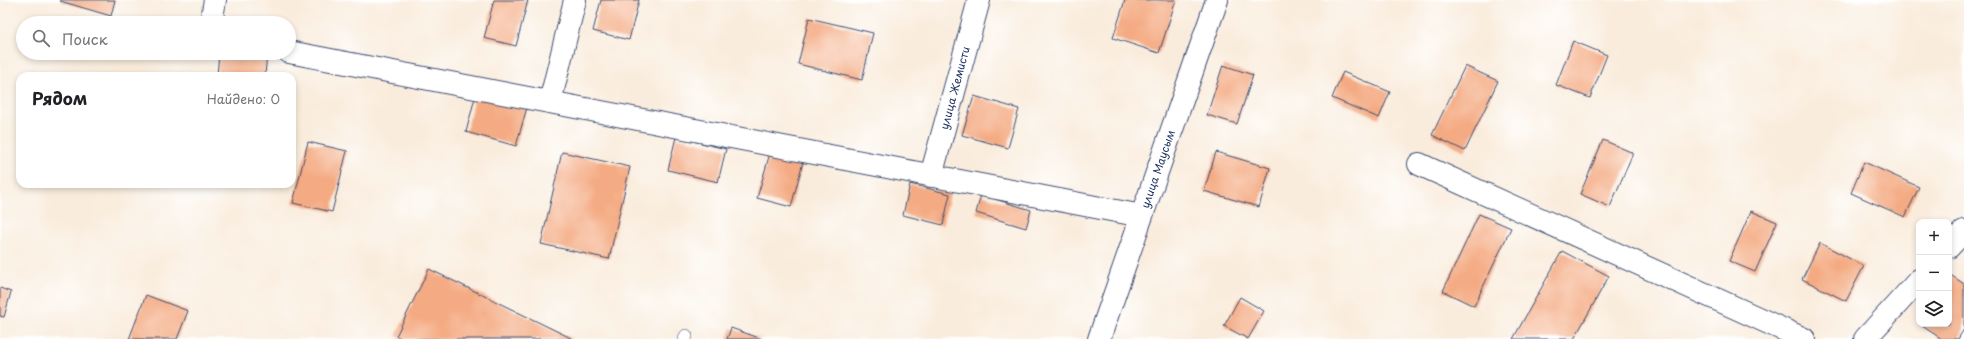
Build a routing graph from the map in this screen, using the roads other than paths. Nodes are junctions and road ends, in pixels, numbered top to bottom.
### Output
1 (216, 0) edge
2 (575, 0) edge
3 (979, 0) edge
4 (1217, 0) edge
5 (213, 16) edge
6 (296, 53) edge
7 (550, 102) junction
8 (1419, 164) dead end
9 (931, 176) junction
10 (1142, 216) junction
11 (1964, 231) edge
12 (1952, 245) edge
13 (1916, 283) edge
14 (1099, 339) edge
15 (1804, 339) edge
16 (1864, 339) edge

1 - 5 street
2 - 7 street
3 - 9 street, улица Жемисти
4 - 10 street, улица Маусым
6 - 7 street
7 - 9 street
8 - 15 street
9 - 10 street
10 - 14 street, улица Маусым
11 - 12 street
13 - 16 street

